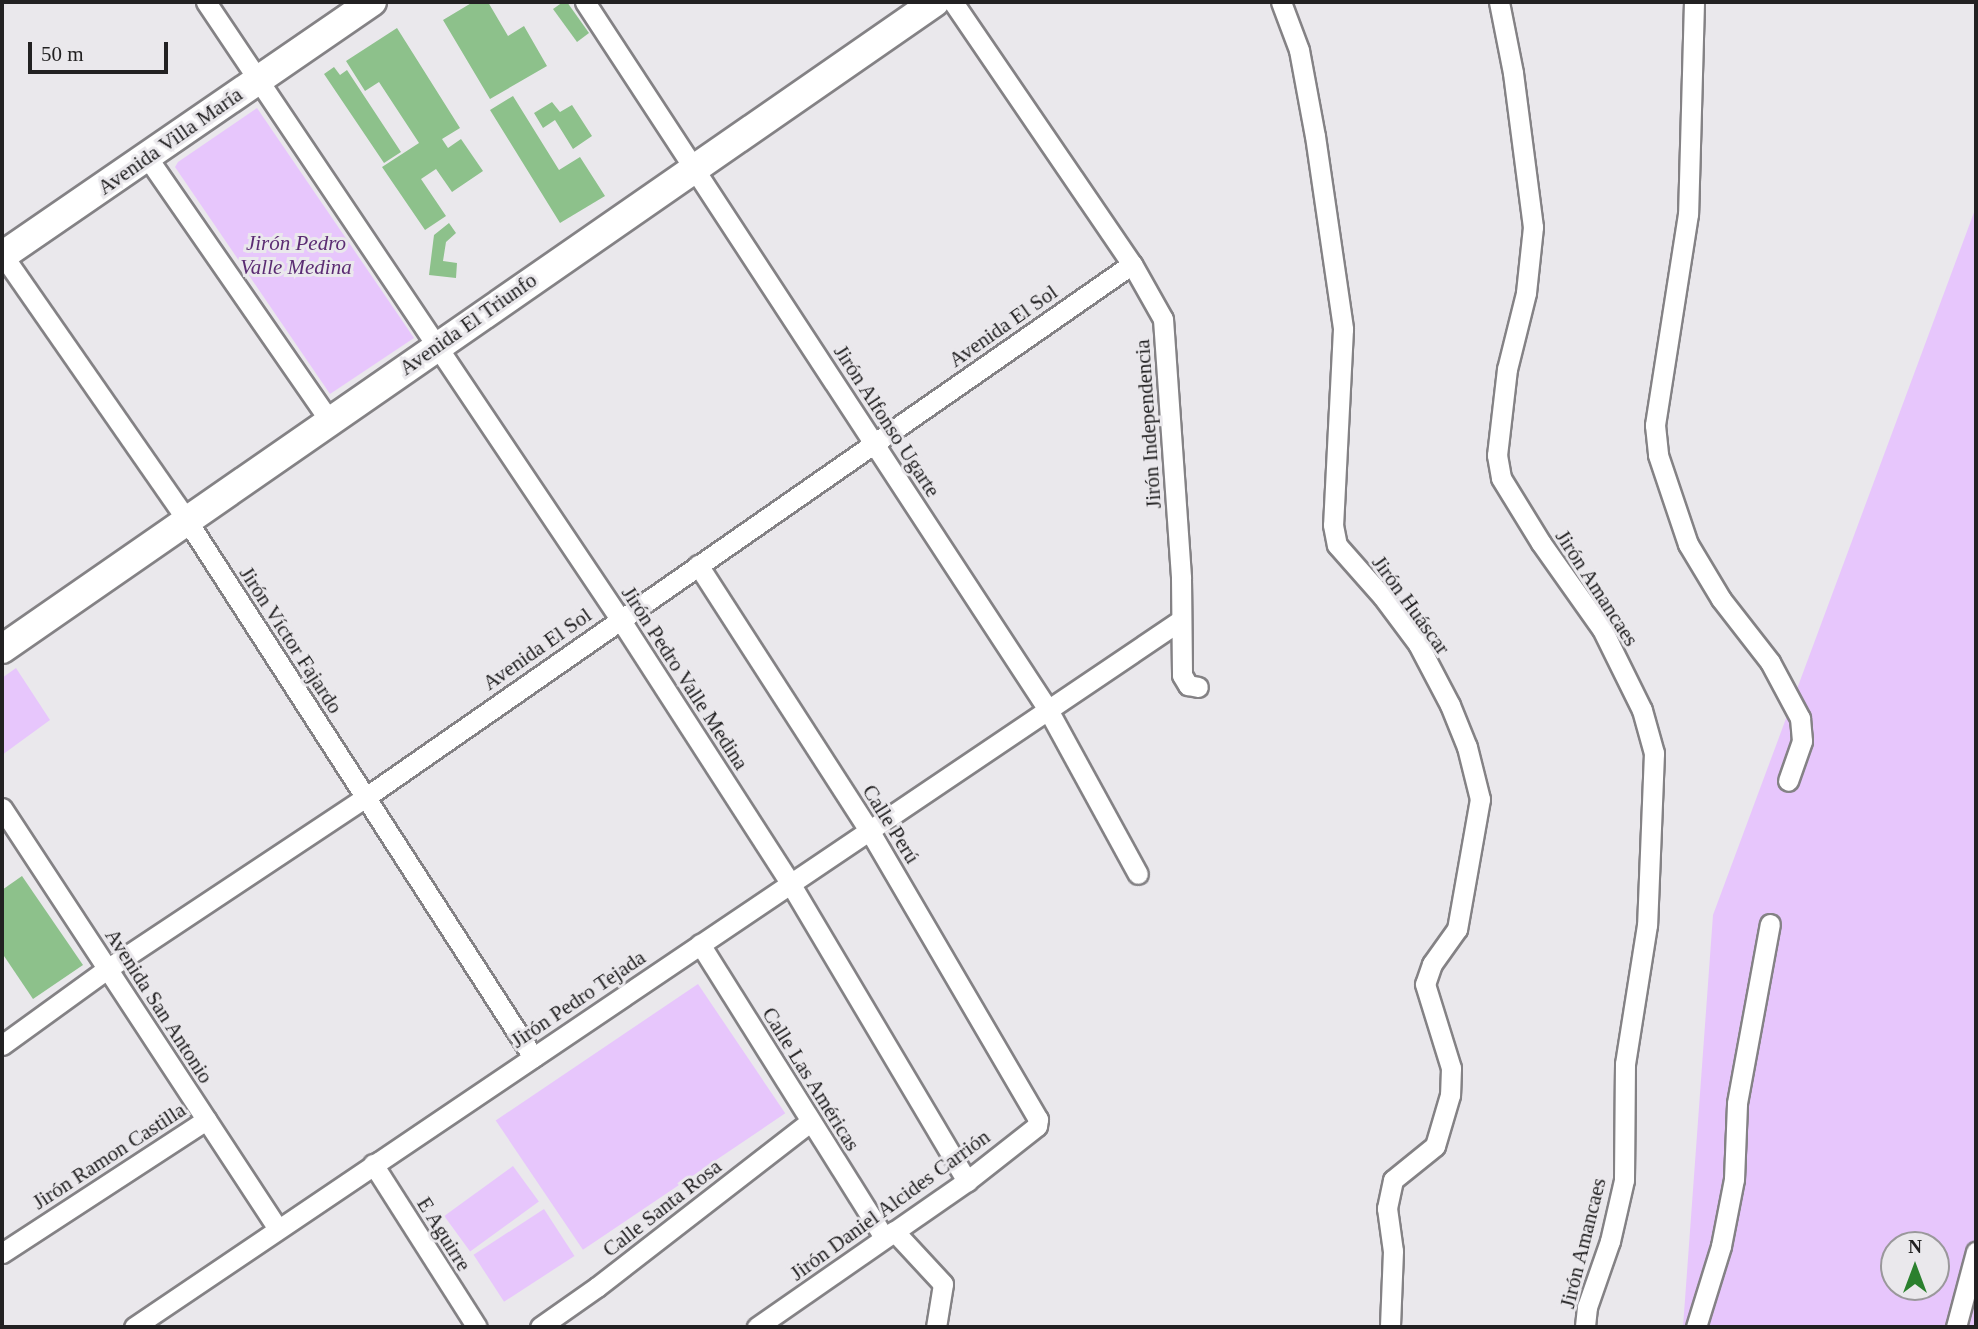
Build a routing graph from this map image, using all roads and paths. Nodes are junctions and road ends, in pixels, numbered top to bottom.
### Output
1 (206, 2) edge
2 (372, 2) edge
3 (585, 2) edge
4 (935, 2) edge
5 (953, 2) edge
6 (1281, 2) edge
7 (1499, 2) edge
8 (1694, 2) edge
9 (258, 79) junction
10 (147, 157) junction
11 (695, 167) junction
12 (2, 255) edge
13 (1132, 264) junction
14 (437, 345) junction
15 (329, 420) junction
16 (874, 443) junction
17 (188, 522) junction
18 (698, 565) junction
19 (621, 619) junction
20 (1181, 620) junction
21 (2, 649) edge
22 (1198, 687) dead end
23 (1047, 708) junction
24 (1788, 781) dead end
25 (366, 797) junction
26 (2, 808) edge
27 (869, 830) junction
28 (1138, 874) dead end
29 (790, 883) junction
30 (1769, 924) dead end
31 (700, 944) junction
32 (107, 969) junction
33 (2, 1045) edge
34 (533, 1057) junction
35 (1037, 1112) joint
36 (206, 1119) junction
37 (810, 1122) junction
38 (373, 1164) junction
39 (967, 1181) junction
40 (278, 1229) junction
41 (889, 1234) junction
42 (2, 1252) edge
43 (1976, 1252) edge
44 (134, 1327) edge
45 (477, 1327) edge
46 (540, 1327) edge
47 (757, 1327) edge
48 (936, 1327) edge
49 (1390, 1327) edge
50 (1585, 1327) edge
51 (1696, 1327) edge
52 (1956, 1327) edge

1 - 9 street, Jirón Pedro Valle Medina
2 - 9 street, Avenida Villa María
3 - 11 street, Jirón Alfonso Ugarte
4 - 11 street, Avenida El Triunfo
5 - 13 street, Jirón Independencia
6 - 49 street, Jirón Huáscar
7 - 50 street, Jirón Amancaes
8 - 24 street
9 - 10 street, Avenida Villa María
9 - 14 street, Jirón Pedro Valle Medina
10 - 12 street, Avenida Villa María
10 - 15 street
11 - 14 street, Avenida El Triunfo
11 - 16 street, Jirón Alfonso Ugarte
12 - 17 street, Jirón Víctor Fajardo
13 - 16 street, Avenida El Sol
13 - 20 street, Jirón Independencia
14 - 15 street, Avenida El Triunfo
14 - 19 street, Jirón Pedro Valle Medina
15 - 17 street, Avenida El Triunfo
16 - 18 street, Avenida El Sol
16 - 23 street, Jirón Alfonso Ugarte
17 - 21 street, Avenida El Triunfo
17 - 25 street, Jirón Víctor Fajardo
18 - 19 street, Avenida El Sol
18 - 27 street, Calle Perú
19 - 25 street, Avenida El Sol
19 - 29 street, Jirón Pedro Valle Medina
20 - 22 street, Jirón Independencia
20 - 23 street
23 - 27 street, Jirón Pedro Tejada
23 - 28 street, Jirón Alfonso Ugarte
25 - 32 street, Avenida El Sol
25 - 34 street, Jirón Víctor Fajardo
26 - 32 street, Avenida San Antonio
27 - 29 street, Jirón Pedro Tejada
27 - 35 street, Calle Perú
29 - 31 street, Jirón Pedro Tejada
29 - 39 street, Jirón Pedro Valle Medina
30 - 51 street
31 - 34 street, Jirón Pedro Tejada
31 - 37 street, Calle Las Américas
32 - 33 street, Avenida El Sol
32 - 36 street, Avenida San Antonio
34 - 38 street, Jirón Pedro Tejada
35 - 39 street, Jirón Daniel Alcides Carrión
36 - 40 street, Avenida San Antonio
36 - 42 street, Jirón Ramon Castilla
37 - 41 street, Calle Las Américas
37 - 46 street, Calle Santa Rosa
38 - 40 street, Jirón Pedro Tejada
38 - 45 street, E Aguirre
39 - 41 street, Jirón Daniel Alcides Carrión
40 - 44 street, Jirón Pedro Tejada
41 - 47 street, Jirón Daniel Alcides Carrión
41 - 48 street, Calle Las Américas
43 - 52 street

